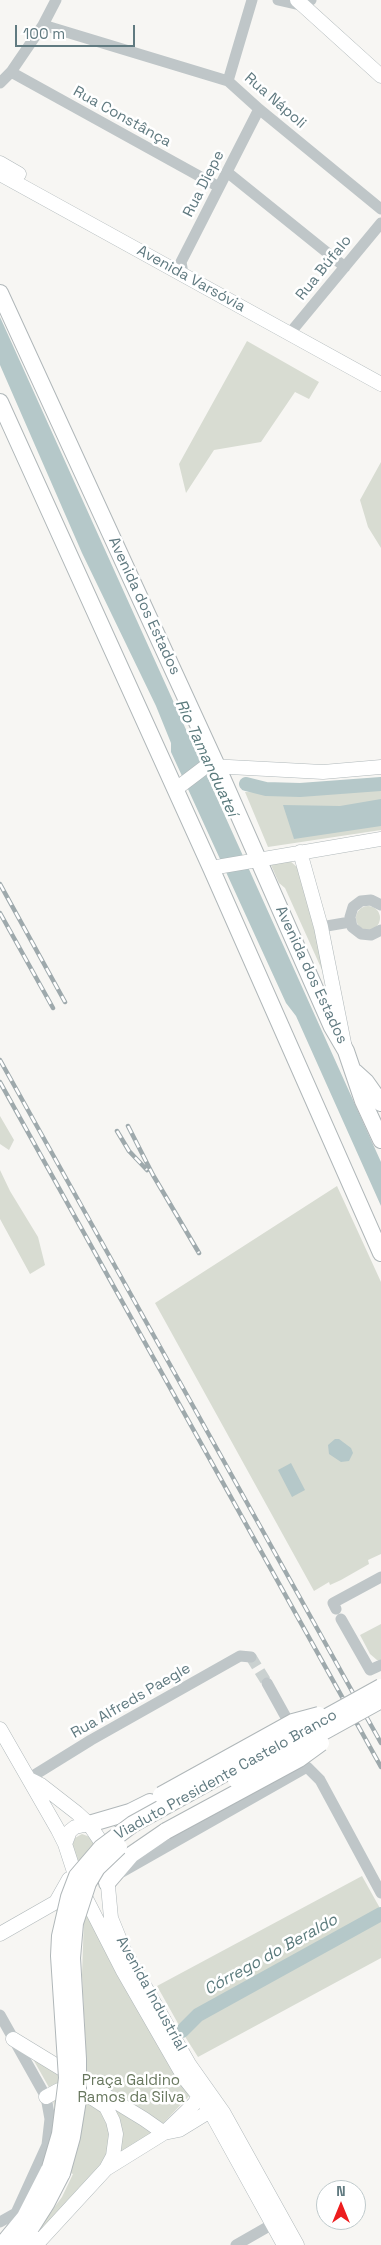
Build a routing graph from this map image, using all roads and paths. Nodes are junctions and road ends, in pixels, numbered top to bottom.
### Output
1 (56, 0) edge
2 (252, 0) edge
3 (278, 0) edge
4 (303, 2) edge
5 (44, 25) junction
6 (11, 72) junction
7 (381, 76) edge
8 (228, 81) junction
9 (0, 83) edge
10 (259, 108) junction
11 (0, 163) edge
12 (227, 172) junction
13 (0, 174) edge
14 (219, 187) junction
15 (381, 209) edge
16 (381, 223) edge
17 (344, 267) junction
18 (182, 268) junction
19 (0, 293) edge
20 (293, 330) junction
21 (381, 373) edge
22 (381, 384) edge
23 (0, 402) edge
24 (211, 767) junction
25 (381, 767) edge
26 (180, 786) junction
27 (381, 839) edge
28 (300, 852) junction
29 (253, 860) junction
30 (216, 867) junction
31 (381, 904) edge
32 (350, 922) junction
33 (322, 927) junction
34 (381, 930) edge
35 (292, 1050) junction
36 (346, 1051) junction
37 (353, 1070) junction
38 (381, 1103) edge
39 (381, 1140) edge
40 (381, 1228) edge
41 (381, 1254) edge
42 (381, 1577) edge
43 (251, 1657) dead end
44 (376, 1668) edge
45 (267, 1682) tunnel mouth
46 (381, 1688) edge
47 (381, 1700) edge
48 (344, 1715) junction
49 (0, 1729) edge
50 (307, 1767) junction
51 (28, 1779) junction
52 (89, 1824) junction
53 (65, 1844) junction
54 (71, 1866) junction
55 (108, 1883) junction
56 (81, 1890) junction
57 (381, 1893) edge
58 (0, 1934) edge
59 (0, 2015) edge
60 (13, 2038) junction
61 (204, 2083) junction
62 (46, 2097) junction
63 (199, 2098) junction
64 (210, 2111) junction
65 (164, 2133) junction
66 (106, 2169) junction
67 (56, 2170) junction
68 (16, 2213) junction
69 (277, 2221) junction
70 (0, 2222) edge
71 (0, 2235) edge
72 (36, 2243) edge
73 (2, 2245) edge
74 (20, 2245) edge
75 (236, 2245) edge
76 (284, 2245) edge
77 (297, 2245) edge

1 - 5 street
2 - 8 street
3 - 4 street
4 - 7 main road
5 - 6 street
5 - 8 street, Rua Nápoli
6 - 9 street
6 - 14 street, Rua Constânça
8 - 10 street, Rua Nápoli
10 - 12 street, Rua Diepe
10 - 15 street, Rua Nápoli
11 - 18 main road, Avenida Varsóvia
12 - 14 street, Rua Diepe
12 - 17 street
13 - 18 main road, Avenida Varsóvia
14 - 18 street, Rua Diepe
16 - 17 street, Rua Búfalo
17 - 20 street, Rua Búfalo
18 - 20 main road, Avenida Varsóvia
19 - 24 highway, Avenida dos Estados
20 - 21 main road, Avenida Varsóvia
20 - 22 main road, Avenida Varsóvia
23 - 26 highway
24 - 25 main road
24 - 26 main road
24 - 29 highway, Avenida dos Estados
26 - 30 highway
27 - 28 main road
28 - 29 main road
28 - 33 main road
29 - 30 main road
29 - 36 highway, Avenida dos Estados
30 - 35 highway
31 - 32 street
32 - 33 street
32 - 34 street
33 - 36 main road
35 - 40 highway
35 - 41 highway
36 - 37 highway, Avenida dos Estados
37 - 38 highway
37 - 39 highway, Avenida dos Estados
42 - 44 street
43 - 51 street, Rua Alfreds Paegle
44 - 46 street
45 - 50 street
46 - 48 highway, Viaduto Presidente Castelo Branco, bridge
47 - 48 highway, Viaduto Presidente Castelo Branco, bridge
48 - 52 highway, bridge
48 - 55 highway, bridge
48 - 67 highway, Viaduto Presidente Castelo Branco, bridge
49 - 51 main road, Avenida Industrial
50 - 55 street
50 - 57 street
51 - 52 main road, Avenida Industrial
51 - 53 main road, Avenida Industrial
52 - 53 main road
52 - 55 main road, Avenida Industrial
53 - 54 main road, Avenida Industrial
54 - 56 main road, Avenida Industrial
54 - 58 main road
55 - 56 main road
55 - 61 main road, Avenida Industrial
56 - 63 main road, Avenida Industrial
59 - 60 street
60 - 62 street
60 - 65 main road
61 - 63 main road
61 - 69 main road, Avenida Industrial
62 - 66 main road
62 - 68 street
63 - 64 main road, Avenida Industrial
63 - 65 main road
64 - 65 main road
64 - 69 main road, Avenida Industrial
65 - 66 main road
66 - 72 main road
67 - 73 highway
67 - 74 highway
68 - 70 street
68 - 71 highway
69 - 75 street
69 - 76 main road, Avenida Industrial
69 - 77 main road, Avenida Industrial

